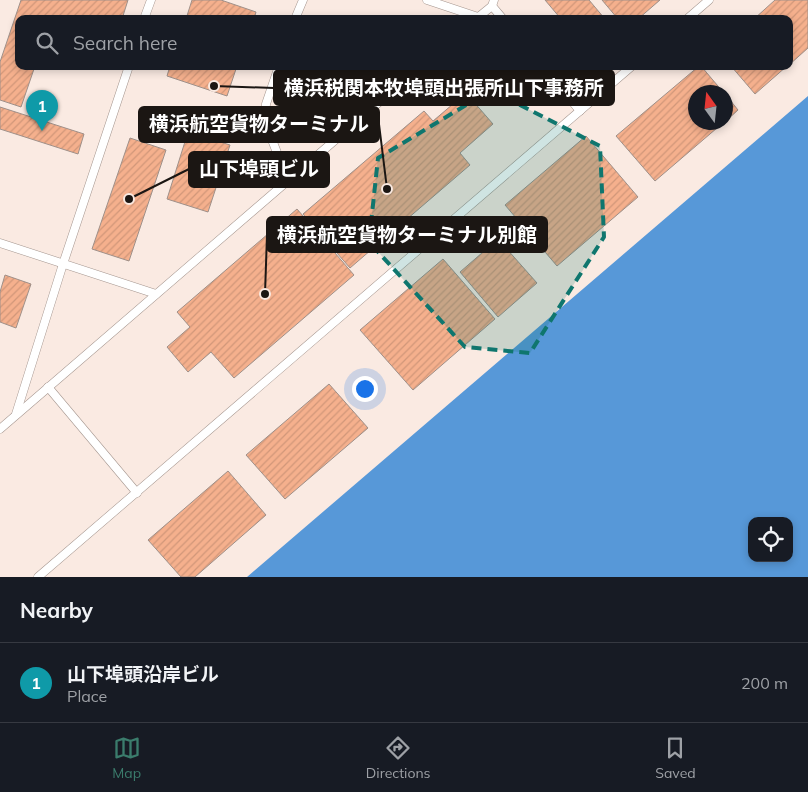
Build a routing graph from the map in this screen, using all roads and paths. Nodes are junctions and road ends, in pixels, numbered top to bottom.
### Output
1 (151, 0) edge
2 (303, 0) edge
3 (427, 0) edge
4 (709, 0) edge
5 (493, 3) edge
6 (145, 15) edge
7 (297, 15) edge
8 (469, 15) edge
9 (480, 15) edge
10 (500, 15) edge
11 (692, 15) edge
12 (128, 70) edge
13 (278, 70) edge
14 (416, 70) edge
15 (545, 70) edge
16 (627, 70) edge
17 (580, 111) junction
18 (288, 181) junction
19 (0, 243) edge
20 (63, 264) junction
21 (156, 294) junction
22 (48, 387) junction
23 (15, 416) junction
24 (0, 429) edge
25 (137, 493) junction
26 (38, 577) edge

1 - 6 lane
2 - 7 lane
3 - 8 lane
4 - 11 lane
5 - 9 lane
5 - 10 lane
12 - 20 lane
13 - 18 lane
14 - 18 lane
15 - 17 lane
16 - 17 lane
17 - 25 lane
18 - 21 lane
19 - 20 lane
20 - 21 lane
20 - 23 lane
21 - 22 lane
22 - 23 lane
22 - 25 lane
23 - 24 lane
25 - 26 lane

